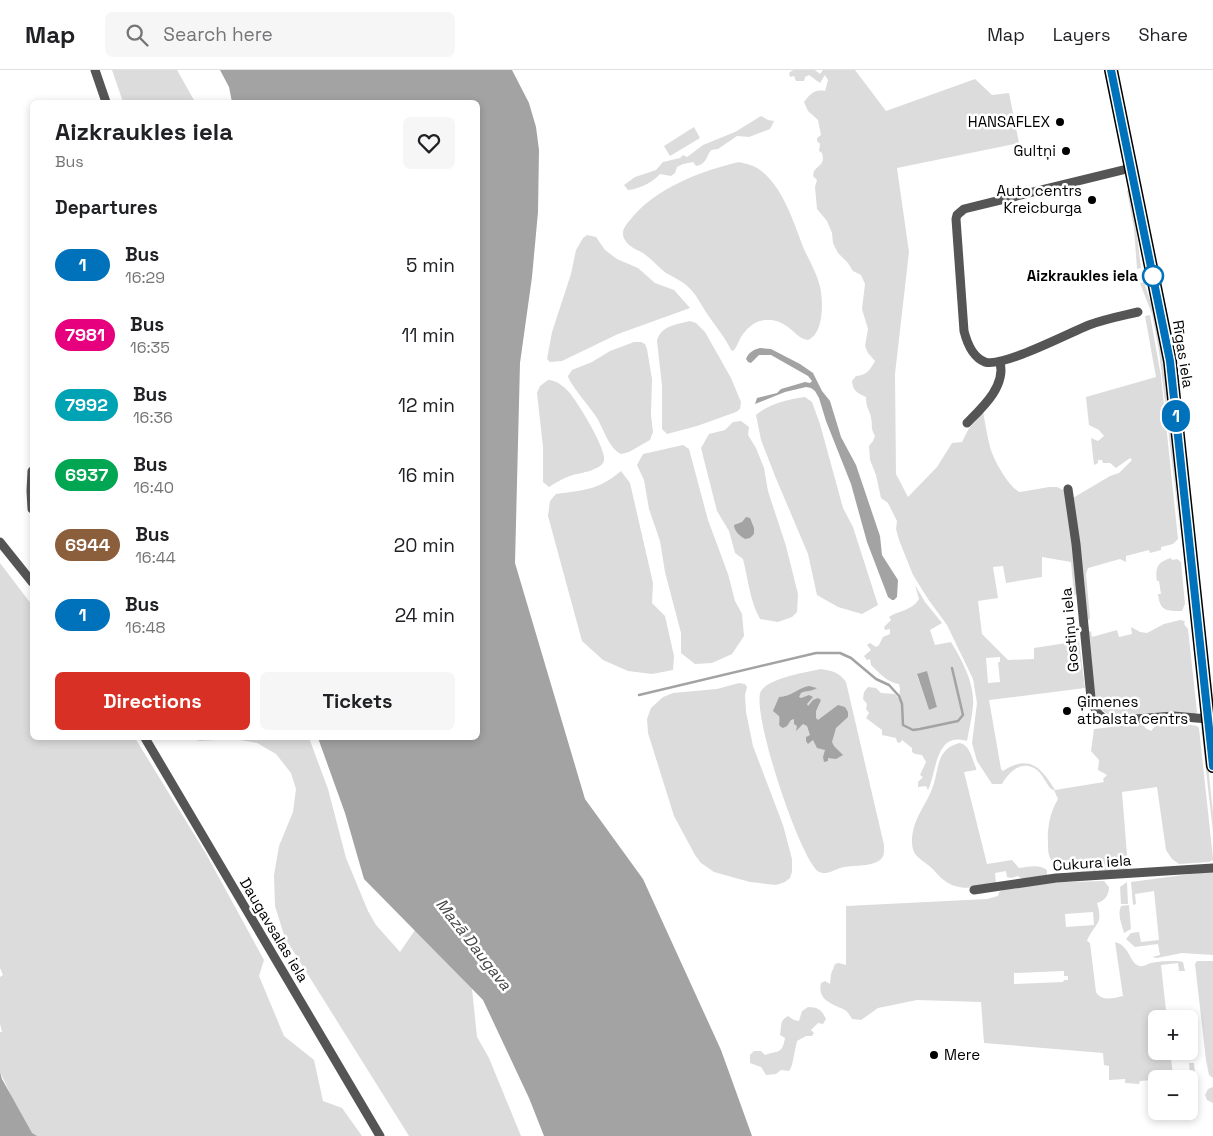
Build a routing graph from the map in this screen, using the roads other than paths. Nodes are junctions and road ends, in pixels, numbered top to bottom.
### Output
1 (95, 70) edge
2 (1111, 70) edge
3 (105, 100) edge
4 (1131, 168) junction
5 (1138, 312) dead end
6 (1000, 362) junction
7 (967, 423) dead end
8 (1068, 489) dead end
9 (0, 542) edge
10 (30, 580) edge
11 (1208, 720) junction
12 (146, 740) edge
13 (1213, 766) edge
14 (1213, 868) edge
15 (974, 890) dead end
16 (380, 1136) edge

1 - 3 street
2 - 4 highway, Rīgas iela
4 - 6 street
4 - 11 highway, Rīgas iela
5 - 6 street
6 - 7 street
8 - 11 street, Gostiņu iela
9 - 10 street
11 - 13 highway, Rīgas iela
12 - 16 street, Daugavsalas iela
14 - 15 street, Cukura iela

